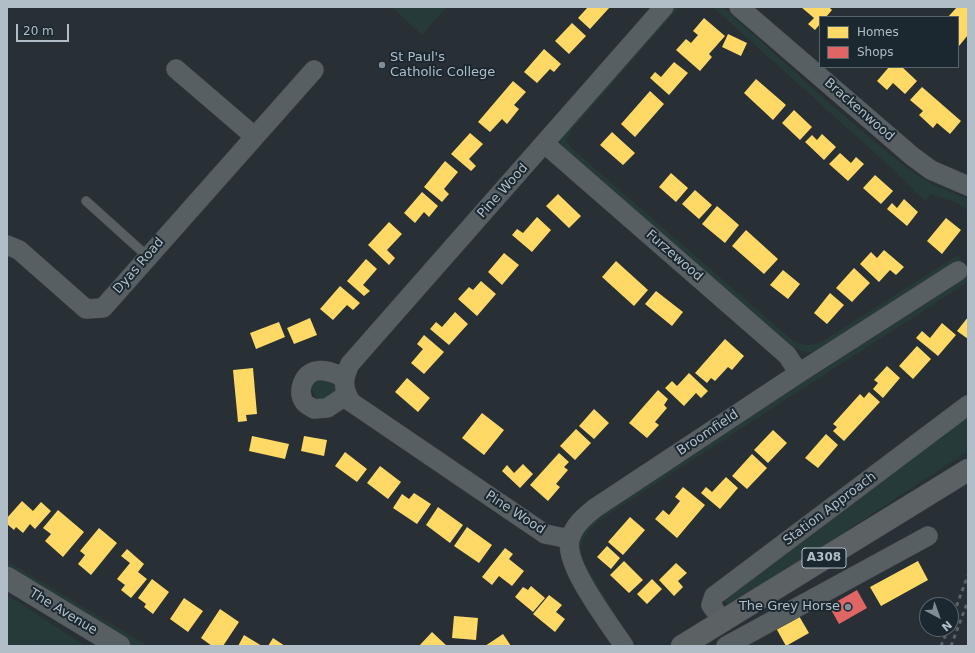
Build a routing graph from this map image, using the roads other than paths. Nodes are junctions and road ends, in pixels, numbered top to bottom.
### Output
1 (664, 7) edge
2 (739, 7) edge
3 (176, 69) dead end
4 (314, 70) dead end
5 (254, 136) junction
6 (545, 144) junction
7 (968, 186) edge
8 (86, 201) dead end
9 (7, 245) edge
10 (147, 256) junction
11 (958, 271) dead end
12 (799, 373) junction
13 (968, 405) edge
14 (967, 470) edge
15 (928, 536) dead end
16 (570, 539) junction
17 (7, 578) edge
18 (722, 620) junction
19 (119, 646) edge
20 (624, 646) edge
21 (682, 646) edge
22 (726, 646) edge

1 - 6 street, Pine Wood
2 - 7 street, Brackenwood
3 - 5 street
4 - 5 street, Dyas Road
5 - 10 street, Dyas Road
6 - 12 street, Furzewood
6 - 16 street, Pine Wood
8 - 10 lane
9 - 10 street, Dyas Road
11 - 12 street, Broomfield
12 - 16 street, Broomfield
13 - 18 street, Station Approach
14 - 18 highway, A308
15 - 22 street
16 - 20 street, Broomfield
17 - 19 street, The Avenue
18 - 21 highway, A308

